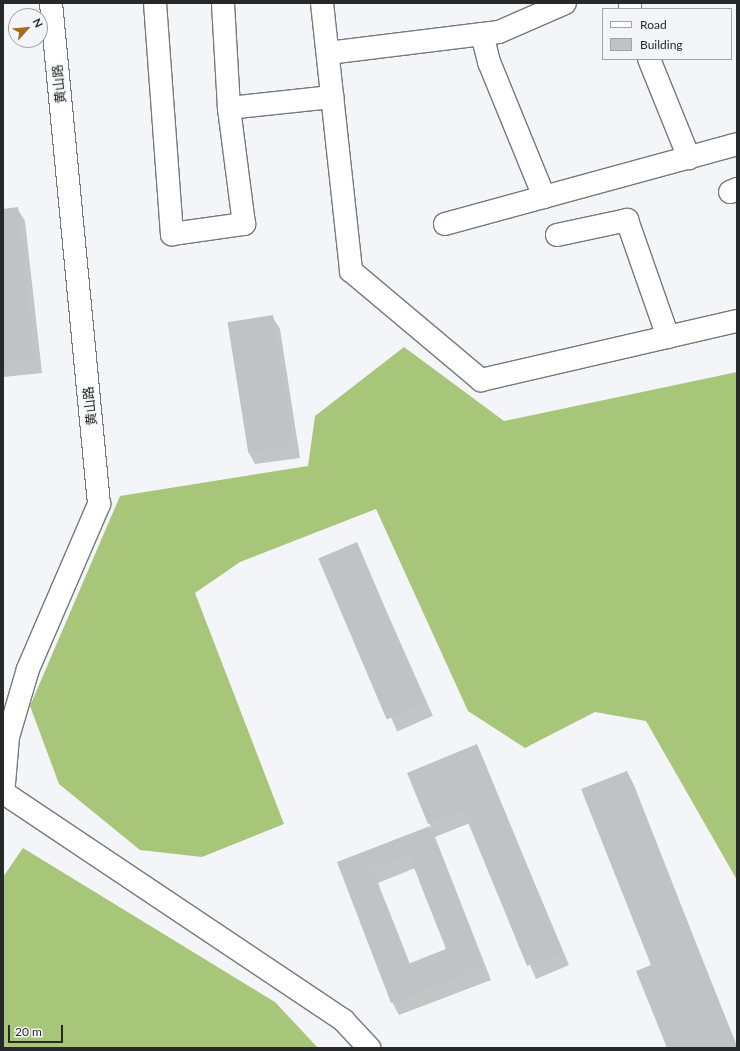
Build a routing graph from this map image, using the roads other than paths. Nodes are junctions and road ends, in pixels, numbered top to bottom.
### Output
1 (51, 3) edge
2 (155, 3) edge
3 (223, 3) edge
4 (322, 3) edge
5 (565, 3) edge
6 (482, 34) junction
7 (328, 53) junction
8 (649, 60) edge
9 (332, 97) junction
10 (230, 108) junction
11 (737, 144) edge
12 (689, 158) junction
13 (544, 197) junction
14 (446, 224) dead end
15 (557, 235) dead end
16 (737, 321) edge
17 (668, 337) junction
18 (4, 794) edge
19 (369, 1048) edge

1 - 18 street, 黄山路
2 - 10 street
3 - 10 street
4 - 7 street
5 - 6 street
6 - 7 street
6 - 13 street
7 - 9 street
8 - 12 street
9 - 10 street
9 - 17 street
11 - 12 street
12 - 13 street
13 - 14 street
15 - 17 street
16 - 17 street
18 - 19 street

